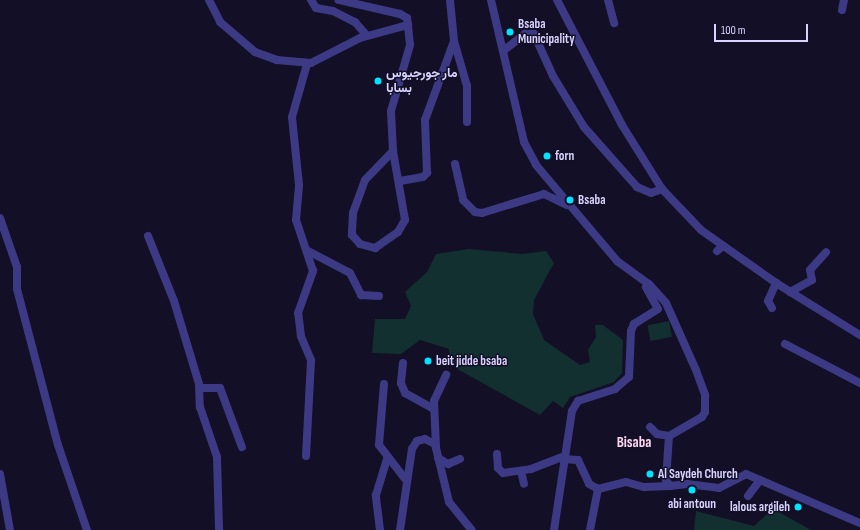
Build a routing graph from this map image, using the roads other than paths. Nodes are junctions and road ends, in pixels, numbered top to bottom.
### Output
1 (209, 0) edge
2 (311, 0) edge
3 (339, 0) edge
4 (450, 0) edge
5 (491, 0) edge
6 (557, 0) edge
7 (608, 0) edge
8 (844, 0) edge
9 (842, 10) dead end
10 (614, 23) dead end
11 (408, 25) junction
12 (367, 36) junction
13 (454, 41) junction
14 (503, 51) junction
15 (307, 64) junction
16 (467, 122) dead end
17 (392, 150) junction
18 (456, 164) dead end
19 (400, 181) junction
20 (662, 190) junction
21 (570, 206) junction
22 (0, 218) edge
23 (148, 236) dead end
24 (308, 251) junction
25 (826, 252) dead end
26 (638, 277) junction
27 (776, 283) junction
28 (790, 292) junction
29 (379, 296) dead end
30 (772, 308) dead end
31 (860, 335) edge
32 (785, 344) dead end
33 (403, 363) dead end
34 (446, 375) dead end
35 (860, 383) edge
36 (384, 384) dead end
37 (200, 388) junction
38 (434, 409) junction
39 (650, 427) dead end
40 (669, 436) junction
41 (242, 447) dead end
42 (436, 447) junction
43 (497, 454) dead end
44 (306, 456) dead end
45 (438, 458) junction
46 (563, 458) junction
47 (387, 459) junction
48 (460, 459) dead end
49 (521, 471) junction
50 (0, 474) edge
51 (406, 480) junction
52 (760, 480) junction
53 (524, 484) dead end
54 (670, 486) junction
55 (598, 489) junction
56 (748, 496) dead end
57 (860, 523) edge
58 (10, 530) edge
59 (87, 530) edge
60 (219, 530) edge
61 (380, 530) edge
62 (400, 530) edge
63 (472, 530) edge
64 (554, 530) edge
65 (590, 530) edge

1 - 15 street
2 - 12 street
3 - 11 street
4 - 13 street
5 - 14 street
6 - 20 street
7 - 10 street
8 - 9 street
11 - 12 street
11 - 17 street
12 - 15 street
13 - 16 street
13 - 19 street
14 - 20 street
14 - 21 street
15 - 24 street
17 - 19 street
17 - 19 street
18 - 21 street
20 - 27 street
21 - 26 street
22 - 59 street
23 - 37 street
24 - 29 street
24 - 44 street
25 - 28 street
26 - 40 street
26 - 46 street
27 - 28 street
27 - 30 street
28 - 31 street
32 - 35 street
33 - 38 street
34 - 38 street
36 - 47 street
37 - 41 street
37 - 60 street
38 - 42 street
39 - 40 street
40 - 54 street
42 - 45 street
42 - 51 street
43 - 49 street
45 - 48 street
45 - 63 street
46 - 49 street
46 - 55 street
46 - 64 street
47 - 51 street
47 - 61 street
49 - 53 street
50 - 58 street
51 - 62 street
52 - 54 street
52 - 56 street
52 - 57 street
54 - 55 street
55 - 65 street

